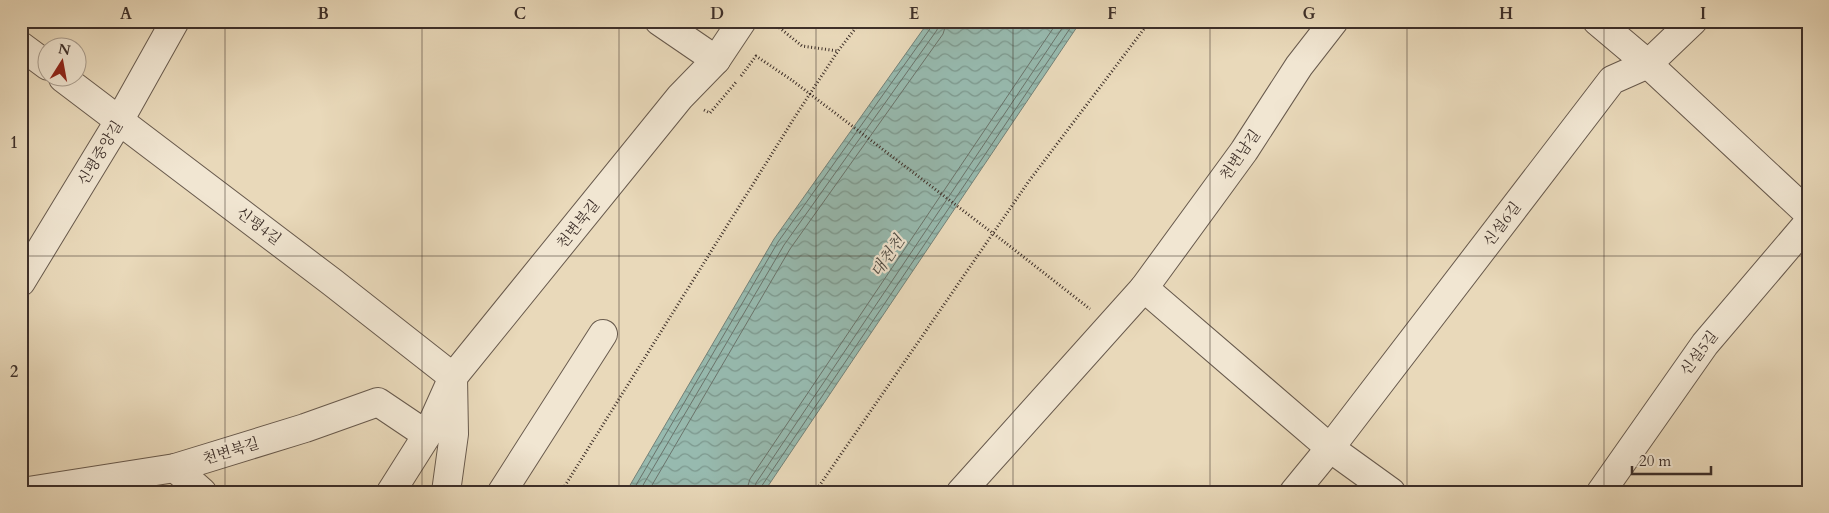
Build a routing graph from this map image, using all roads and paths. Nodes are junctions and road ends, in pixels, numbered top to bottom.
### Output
1 (175, 21) edge
2 (659, 21) edge
3 (742, 21) edge
4 (770, 21) edge
5 (861, 21) edge
6 (1150, 21) edge
7 (1334, 21) edge
8 (1597, 21) edge
9 (1694, 21) edge
10 (21, 46) edge
11 (838, 51) junction
12 (38, 59) edge
13 (716, 60) junction
14 (1648, 64) junction
15 (76, 88) edge
16 (680, 97) junction
17 (120, 121) junction
18 (1808, 213) edge
19 (1808, 223) edge
20 (21, 282) edge
21 (1144, 288) junction
22 (1110, 325) junction
23 (603, 334) dead end
24 (453, 377) junction
25 (427, 435) junction
26 (1330, 448) junction
27 (175, 468) junction
28 (22, 492) edge
29 (202, 492) edge
30 (391, 492) edge
31 (446, 492) edge
32 (502, 492) edge
33 (561, 492) edge
34 (815, 492) edge
35 (961, 492) edge
36 (1294, 492) edge
37 (1391, 492) edge
38 (1601, 492) edge

1 - 17 street, 신평중앙길
2 - 13 street
3 - 13 street, 천변북길
4 - 11 path
5 - 11 path
6 - 34 path
7 - 21 street, 천변남길
8 - 14 street
9 - 14 street, 신설6길
10 - 12 street
11 - 33 path
13 - 16 street, 천변북길
14 - 18 street
14 - 26 street, 신설6길
15 - 17 street, 신평4길
16 - 22 path, bridge
16 - 24 street, 천변북길
17 - 20 street, 신평중앙길
17 - 24 street, 신평4길
19 - 38 street, 신설5길
21 - 22 street, 천변남길
21 - 26 street
22 - 35 street, 천변남길
23 - 32 street
24 - 25 street, 천변북길
24 - 31 street
25 - 27 street, 천변북길
25 - 30 street, 천변북길
26 - 36 street, 신설6길
26 - 37 street
27 - 28 street, 천변북길
27 - 29 street

